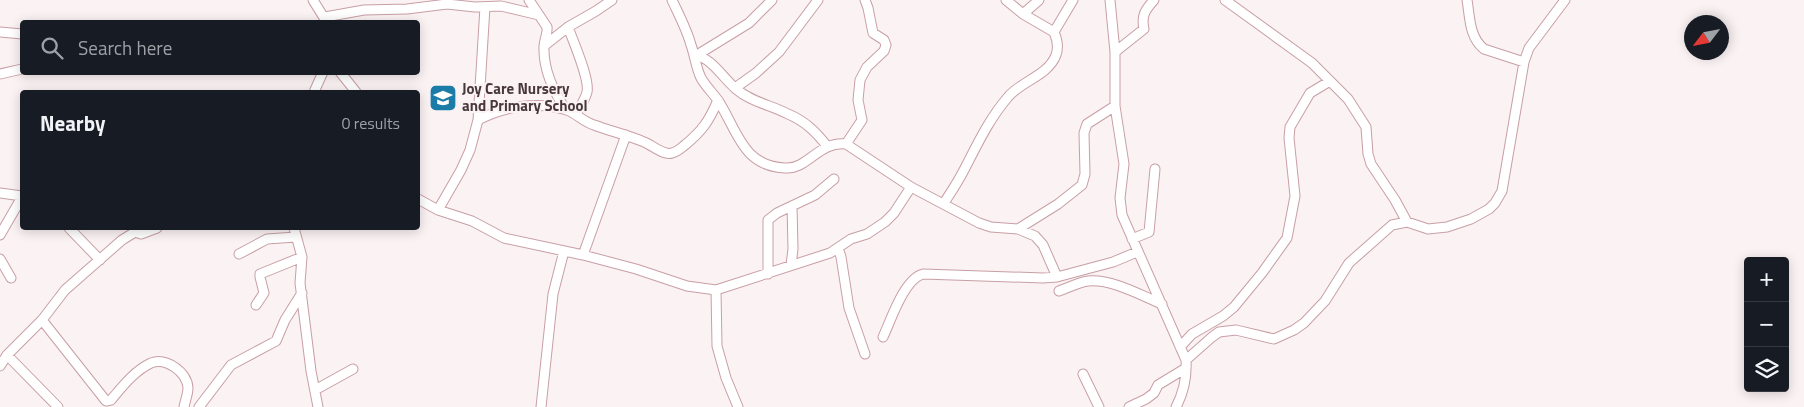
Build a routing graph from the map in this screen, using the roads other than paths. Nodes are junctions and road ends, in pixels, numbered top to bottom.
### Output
1 (313, 0) edge
2 (529, 0) edge
3 (612, 0) edge
4 (672, 0) edge
5 (772, 0) edge
6 (818, 0) edge
7 (865, 0) edge
8 (1006, 0) edge
9 (1039, 0) edge
10 (1073, 0) edge
11 (1110, 0) edge
12 (1154, 0) edge
13 (1225, 0) edge
14 (1467, 0) edge
15 (1565, 0) edge
16 (485, 7) junction
17 (1023, 14) junction
18 (539, 15) junction
19 (326, 20) edge
20 (568, 27) junction
21 (0, 32) edge
22 (1054, 32) junction
23 (20, 34) edge
24 (544, 46) junction
25 (1115, 52) junction
26 (696, 55) junction
27 (1524, 62) junction
28 (20, 69) edge
29 (0, 74) edge
30 (322, 75) edge
31 (342, 75) edge
32 (1330, 81) junction
33 (736, 88) junction
34 (315, 90) edge
35 (354, 90) edge
36 (718, 100) junction
37 (1115, 106) junction
38 (566, 110) junction
39 (576, 114) junction
40 (478, 120) junction
41 (626, 135) junction
42 (846, 144) junction
43 (827, 146) junction
44 (1155, 169) dead end
45 (834, 179) dead end
46 (910, 187) junction
47 (0, 193) edge
48 (20, 197) edge
49 (20, 200) edge
50 (420, 200) edge
51 (944, 203) junction
52 (792, 206) junction
53 (438, 210) junction
54 (1407, 222) junction
55 (1018, 229) junction
56 (71, 230) edge
57 (151, 230) edge
58 (294, 230) edge
59 (0, 235) edge
60 (296, 237) junction
61 (1132, 239) junction
62 (838, 248) junction
63 (564, 251) junction
64 (1137, 252) junction
65 (238, 254) dead end
66 (583, 255) junction
67 (302, 257) junction
68 (0, 259) edge
69 (100, 260) junction
70 (791, 265) junction
71 (768, 274) junction
72 (1057, 277) junction
73 (11, 278) dead end
74 (716, 290) junction
75 (1059, 291) dead end
76 (302, 293) junction
77 (1162, 304) junction
78 (256, 305) dead end
79 (42, 320) junction
80 (883, 337) dead end
81 (1180, 347) junction
82 (865, 354) dead end
83 (7, 355) junction
84 (1186, 364) junction
85 (0, 366) edge
86 (353, 369) dead end
87 (1083, 374) dead end
88 (315, 390) junction
89 (58, 407) edge
90 (184, 407) edge
91 (199, 407) edge
92 (318, 407) edge
93 (541, 407) edge
94 (738, 407) edge
95 (1099, 407) edge
96 (1129, 407) edge
97 (1176, 407) edge

1 - 19 street
2 - 18 street
3 - 20 street
4 - 26 street
5 - 26 street
6 - 33 street
7 - 42 street
8 - 17 street
9 - 17 street
10 - 22 street
11 - 25 street
12 - 25 street
13 - 32 street
14 - 27 street
15 - 27 street
16 - 18 street
16 - 19 street
16 - 40 street
17 - 22 street
18 - 24 street
20 - 24 street
20 - 39 street
21 - 23 street
22 - 51 street
24 - 38 street
25 - 37 street
26 - 33 street
26 - 36 street
27 - 54 street
28 - 29 street
30 - 34 street
31 - 35 street
32 - 54 street
32 - 81 street
33 - 43 street
36 - 41 street
36 - 43 street
37 - 55 street
37 - 61 street
38 - 39 street
38 - 40 street
39 - 41 street
40 - 53 street
41 - 66 street
42 - 43 street
42 - 46 street
44 - 61 street
45 - 52 street
46 - 51 street
46 - 62 street
47 - 48 street
49 - 59 street
50 - 53 street
51 - 55 street
52 - 70 street
52 - 71 street
53 - 63 street
54 - 84 street
55 - 72 street
56 - 69 street
57 - 69 street
58 - 60 street
60 - 65 street
60 - 67 street
61 - 64 street
62 - 70 street
62 - 82 street
63 - 66 street
63 - 93 street
64 - 72 street
64 - 77 street
66 - 74 street
67 - 76 street
67 - 78 street
68 - 73 street
69 - 79 street
70 - 71 street
71 - 74 street
72 - 80 street
74 - 94 street
75 - 77 street
76 - 88 street
76 - 91 street
77 - 81 street
79 - 83 street
79 - 90 street
81 - 84 street
83 - 85 street
83 - 89 street
84 - 96 street
84 - 97 street
86 - 88 street
87 - 95 street
88 - 92 street

